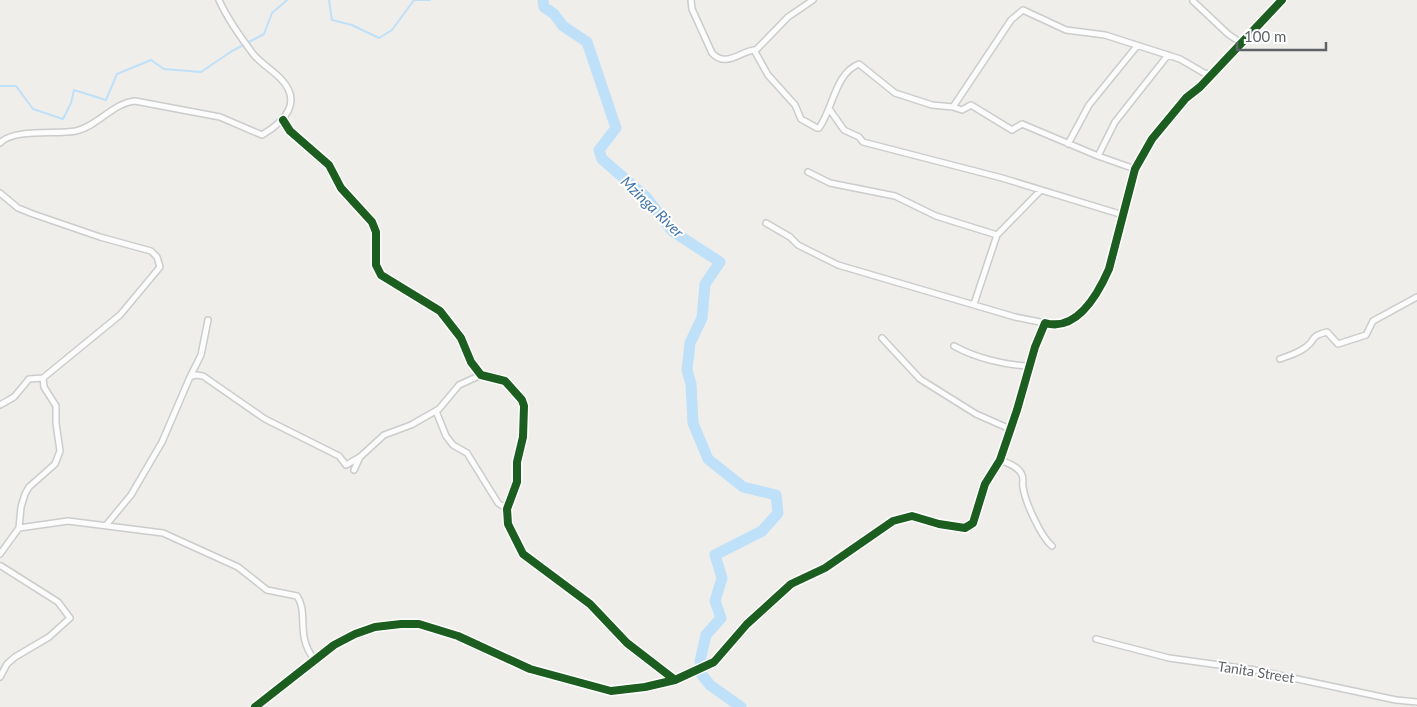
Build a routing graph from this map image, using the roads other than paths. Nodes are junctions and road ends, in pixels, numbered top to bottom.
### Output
1 (219, 0) edge
2 (691, 0) edge
3 (813, 0) edge
4 (1282, 0) edge
5 (1193, 1) edge
6 (1242, 43) junction
7 (1138, 46) junction
8 (755, 51) junction
9 (1168, 54) junction
10 (1212, 74) junction
11 (953, 106) junction
12 (830, 110) junction
13 (284, 120) junction
14 (0, 141) edge
15 (1068, 144) junction
16 (1098, 156) junction
17 (1135, 169) junction
18 (808, 172) dead end
19 (1040, 191) junction
20 (0, 193) edge
21 (1123, 215) junction
22 (766, 224) dead end
23 (997, 235) junction
24 (1417, 297) edge
25 (974, 304) junction
26 (208, 320) dead end
27 (1045, 323) junction
28 (882, 338) dead end
29 (954, 346) dead end
30 (1280, 359) dead end
31 (1029, 366) junction
32 (481, 374) junction
33 (190, 377) junction
34 (43, 378) junction
35 (0, 405) edge
36 (436, 411) junction
37 (1010, 429) junction
38 (360, 457) junction
39 (1000, 460) junction
40 (354, 470) dead end
41 (507, 509) junction
42 (107, 524) junction
43 (19, 528) junction
44 (1052, 546) dead end
45 (0, 554) edge
46 (1, 567) edge
47 (1096, 639) dead end
48 (314, 660) junction
49 (0, 677) edge
50 (675, 680) junction
51 (1417, 702) edge
52 (255, 707) edge

1 - 13 street
2 - 8 street
3 - 8 street
4 - 6 street
5 - 6 street
6 - 10 street
7 - 9 street
7 - 11 street
7 - 15 street
8 - 12 street
9 - 10 street
9 - 16 street
10 - 17 street
11 - 12 street
11 - 15 street
12 - 19 street
13 - 14 street
13 - 32 street
15 - 16 street
16 - 17 street
17 - 21 street
18 - 23 street
19 - 21 street
19 - 23 street
20 - 34 street
21 - 27 street
22 - 25 street
23 - 25 street
24 - 30 street
25 - 27 street
26 - 33 street
27 - 31 street
28 - 37 street
29 - 31 street
31 - 37 street
32 - 36 street
32 - 41 street
33 - 38 street
33 - 42 street
34 - 35 street
34 - 43 street
36 - 38 street
36 - 41 street
37 - 39 street
38 - 40 street
39 - 44 street
39 - 50 street
41 - 50 street
42 - 43 street
42 - 48 street
43 - 45 street
45 - 46 street
46 - 49 street
47 - 51 street, Tanita Street
48 - 50 street
48 - 52 street

